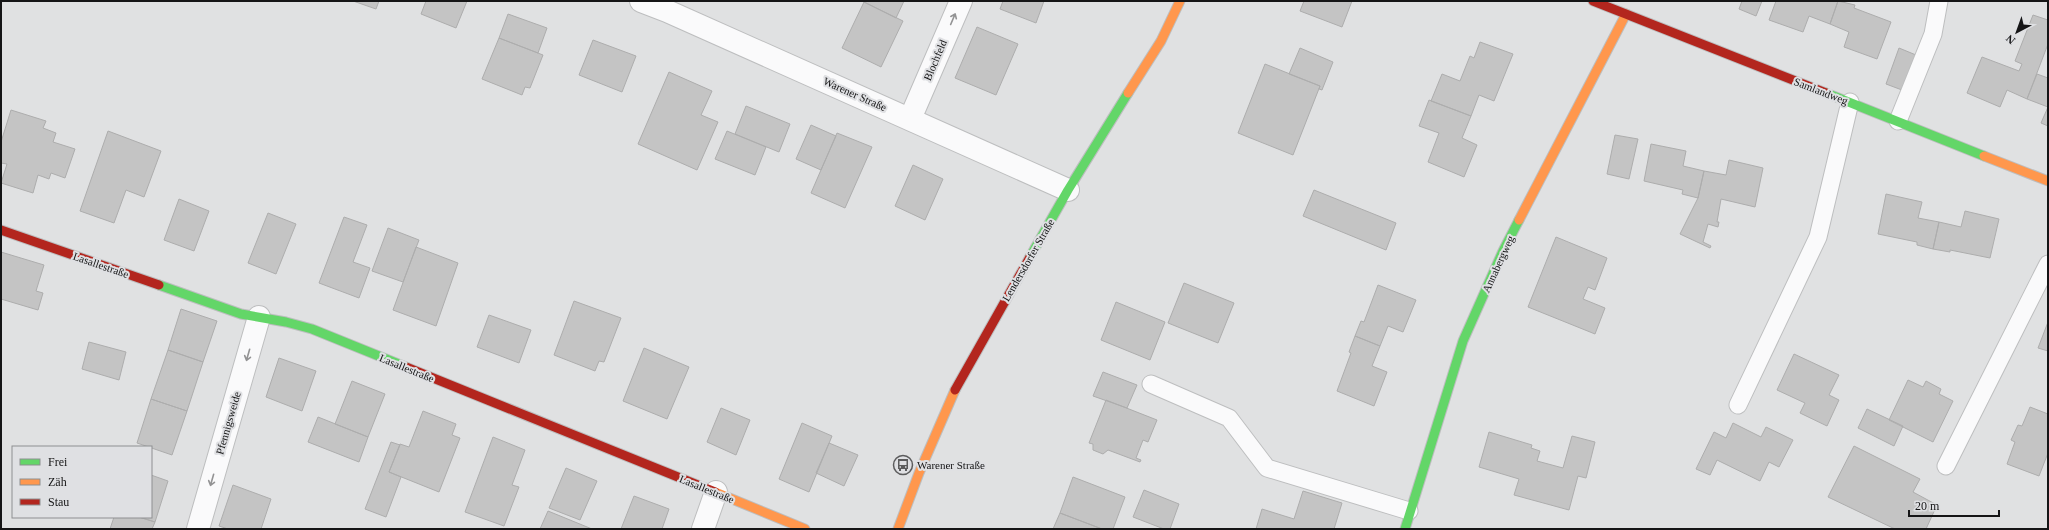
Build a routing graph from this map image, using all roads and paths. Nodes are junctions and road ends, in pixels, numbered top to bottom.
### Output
1 (641, 1) edge
2 (961, 1) edge
3 (1180, 1) edge
4 (1593, 1) edge
5 (1939, 1) edge
6 (669, 6) edge
7 (1626, 14) junction
8 (1850, 102) junction
9 (910, 119) junction
10 (1898, 121) junction
11 (2048, 181) edge
12 (1068, 190) junction
13 (1, 230) edge
14 (2048, 264) edge
15 (259, 318) junction
16 (1150, 384) dead end
17 (1738, 405) dead end
18 (1946, 466) dead end
19 (716, 492) junction
20 (1409, 511) junction
21 (198, 529) edge
22 (703, 529) edge
23 (805, 529) edge
24 (898, 529) edge
25 (1405, 529) edge

1 - 6 street, Warener Straße
9 -> 2 street, Blochfeld
3 - 12 street, Lendersdorfer Straße
4 - 7 street, Samlandweg
5 - 10 lane
6 - 9 street, Warener Straße
7 - 8 street, Samlandweg
7 - 20 street, Annabergweg
8 - 10 street, Samlandweg
8 - 17 lane
9 - 12 street, Warener Straße
10 - 11 street, Samlandweg
12 - 24 street, Lendersdorfer Straße
13 - 15 street, Lasallestraße
14 - 18 lane
15 - 19 street, Lasallestraße
15 -> 21 street, Pfennigsweide
16 - 20 lane
19 - 22 street
19 - 23 street, Lasallestraße
20 - 25 street, Annabergweg

